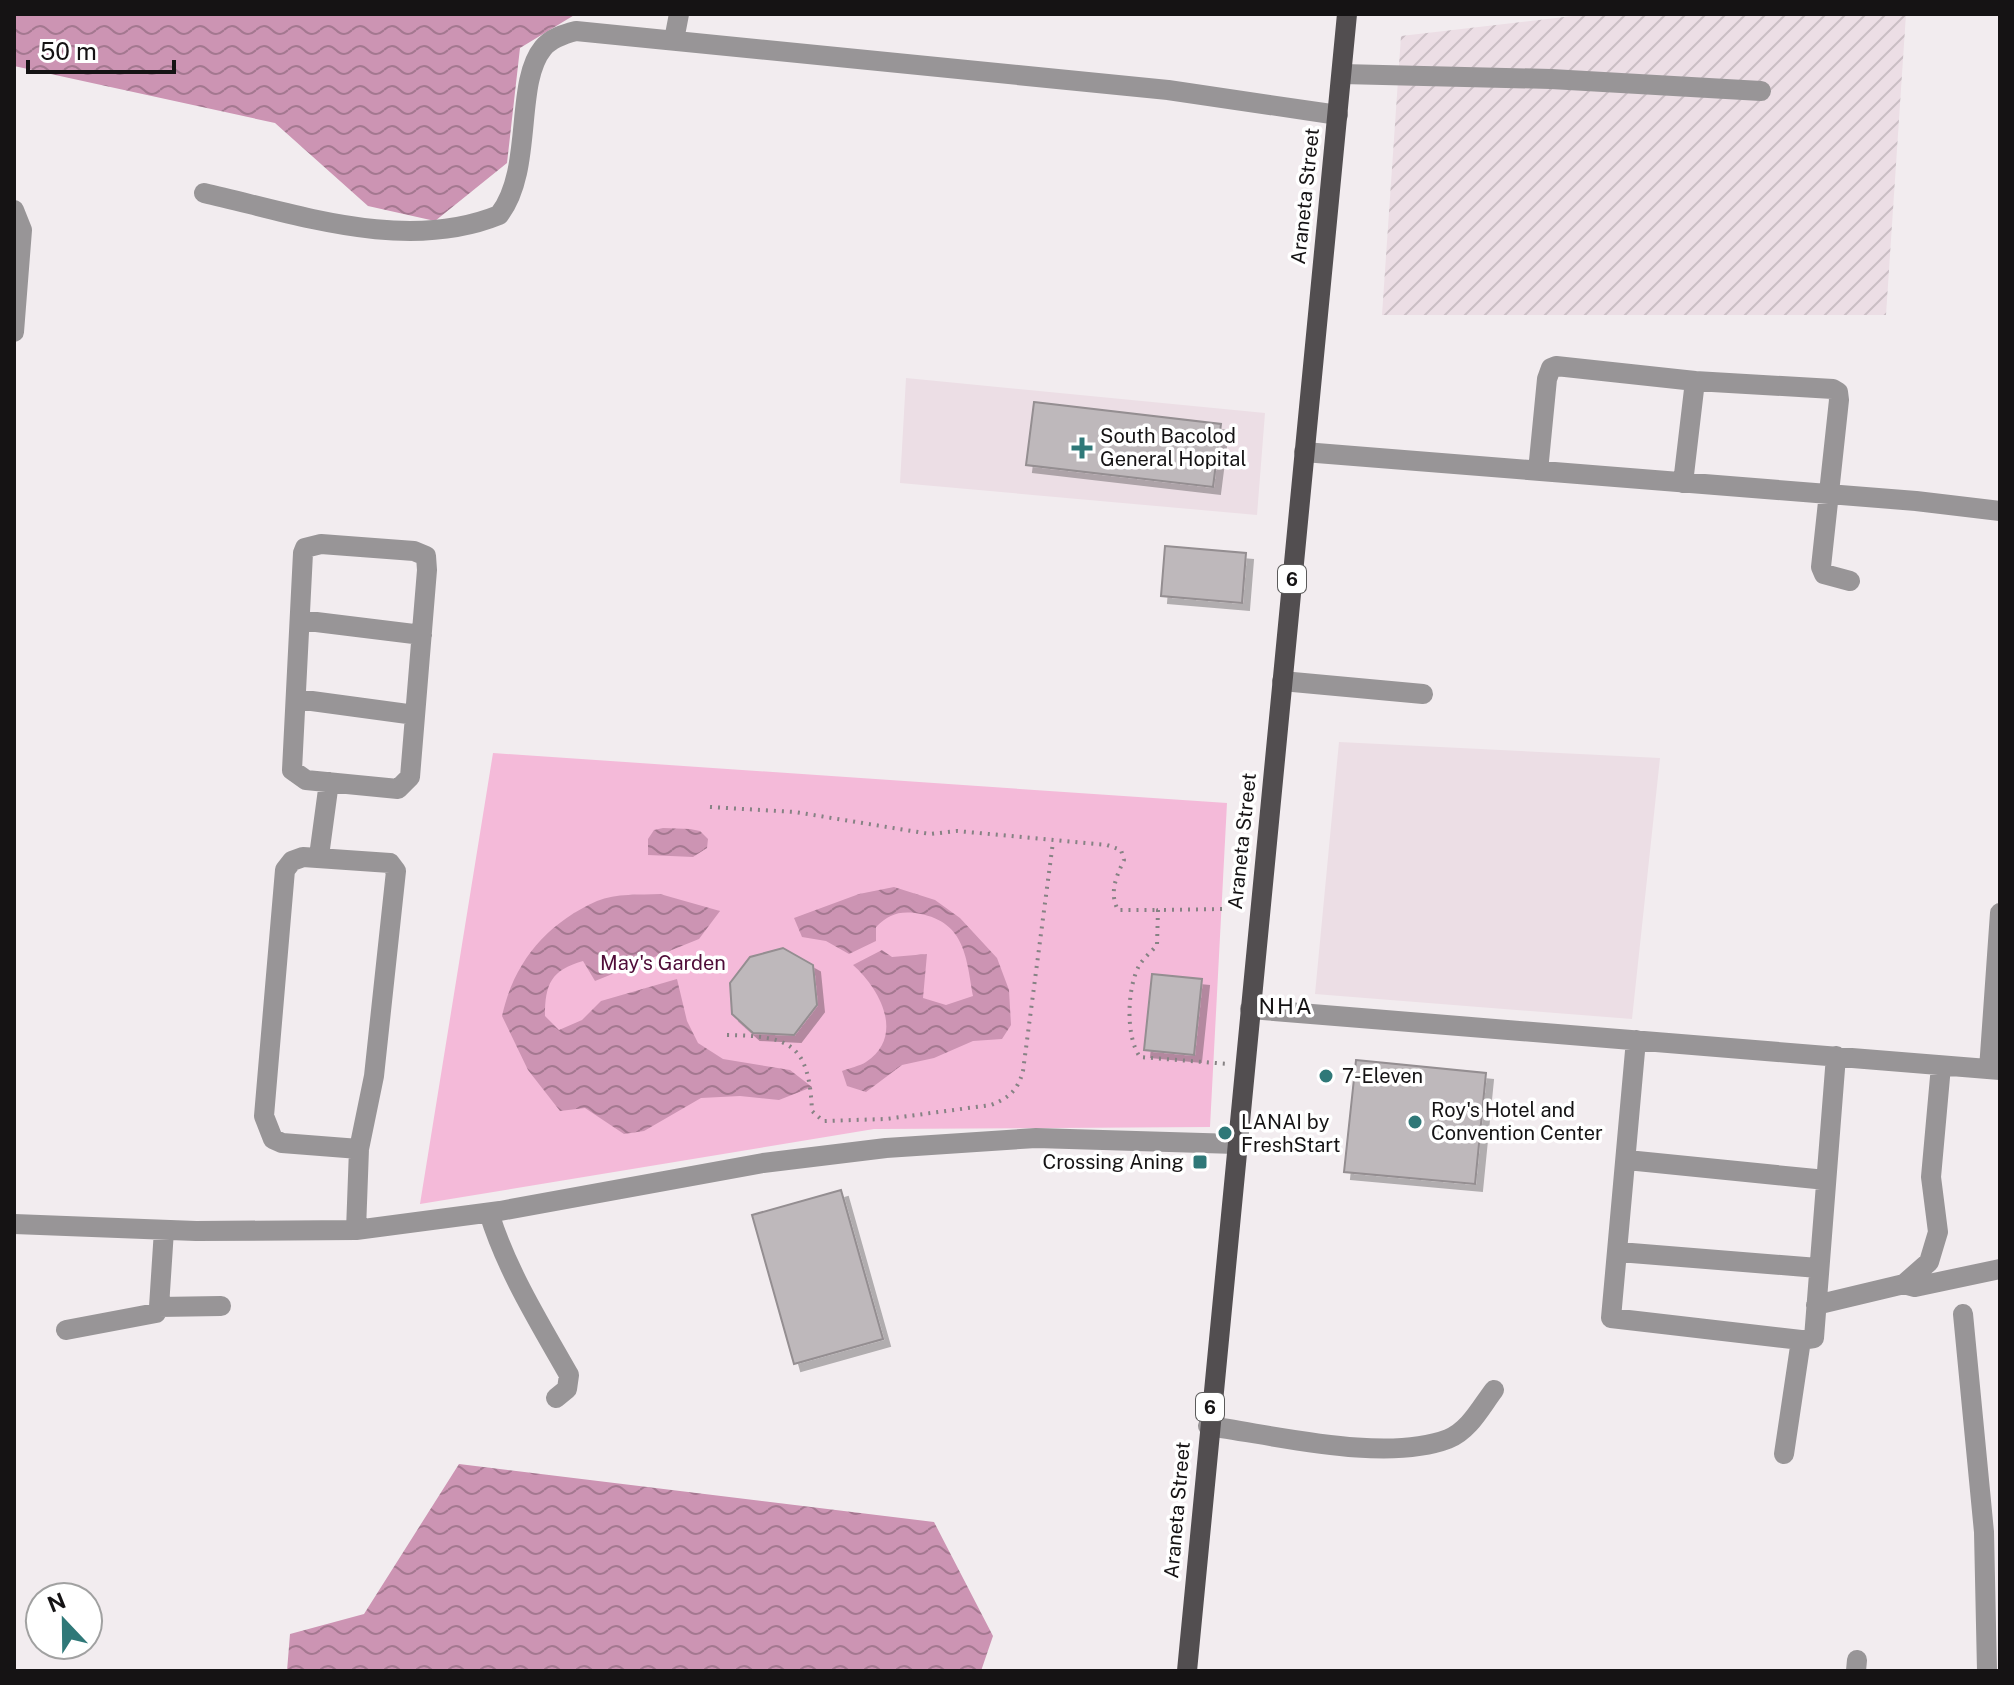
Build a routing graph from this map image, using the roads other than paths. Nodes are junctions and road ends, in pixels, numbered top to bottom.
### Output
1 (679, 14) edge
2 (1350, 14) edge
3 (674, 40) junction
4 (1342, 74) junction
5 (1761, 91) dead end
6 (1338, 115) junction
7 (204, 193) dead end
8 (14, 210) edge
9 (14, 332) edge
10 (1695, 381) junction
11 (1304, 452) junction
12 (1538, 471) junction
13 (1683, 483) junction
14 (1829, 494) junction
15 (2000, 511) edge
16 (1850, 581) dead end
17 (300, 620) junction
18 (422, 635) junction
19 (1282, 681) junction
20 (1423, 694) dead end
21 (297, 699) junction
22 (415, 715) junction
23 (329, 782) junction
24 (319, 856) junction
25 (2000, 913) edge
26 (1998, 954) edge
27 (1250, 1009) junction
28 (1636, 1040) junction
29 (1836, 1056) junction
30 (1941, 1066) junction
31 (1995, 1069) edge
32 (1236, 1144) junction
33 (359, 1149) junction
34 (1627, 1160) junction
35 (1826, 1180) junction
36 (489, 1213) junction
37 (14, 1224) edge
38 (164, 1230) junction
39 (356, 1230) junction
40 (1619, 1252) junction
41 (1818, 1268) junction
42 (2000, 1269) edge
43 (1904, 1284) junction
44 (1816, 1305) junction
45 (221, 1306) dead end
46 (159, 1307) junction
47 (1963, 1314) dead end
48 (66, 1330) dead end
49 (1801, 1340) junction
50 (1494, 1390) dead end
51 (556, 1398) dead end
52 (1208, 1426) junction
53 (1784, 1454) dead end
54 (1993, 1598) edge
55 (1187, 1671) edge
56 (1987, 1671) edge

1 - 3 street
2 - 4 main road, Araneta Street / 6
3 - 6 street
3 - 7 street
4 - 5 street
4 - 6 main road, Araneta Street / 6
6 - 11 main road, Araneta Street / 6
8 - 9 street
10 - 12 street
10 - 13 street
10 - 14 street
11 - 12 street
11 - 19 main road, Araneta Street / 6
12 - 13 street
13 - 14 street
14 - 15 street
14 - 16 street
17 - 18 street
17 - 18 street
17 - 21 street
18 - 22 street
19 - 20 street
19 - 27 main road, Araneta Street / 6
21 - 22 street
21 - 23 street
22 - 23 street
23 - 24 street
24 - 33 street
24 - 33 street
25 - 26 street
26 - 31 street
27 - 28 street
27 - 32 main road, Araneta Street / 6
28 - 29 street
28 - 34 street
29 - 30 street
29 - 35 street
30 - 31 street
30 - 43 street
32 - 36 street
32 - 52 main road, Araneta Street / 6
33 - 39 street
34 - 35 street
34 - 40 street
35 - 41 street
36 - 39 street
36 - 51 street
37 - 38 street
38 - 39 street
38 - 46 street
40 - 41 street
40 - 49 street
41 - 44 street
42 - 43 street
43 - 44 street
44 - 49 street
45 - 46 street
46 - 48 street
47 - 54 street
49 - 53 street
50 - 52 street
52 - 55 main road, Araneta Street / 6
54 - 56 street

